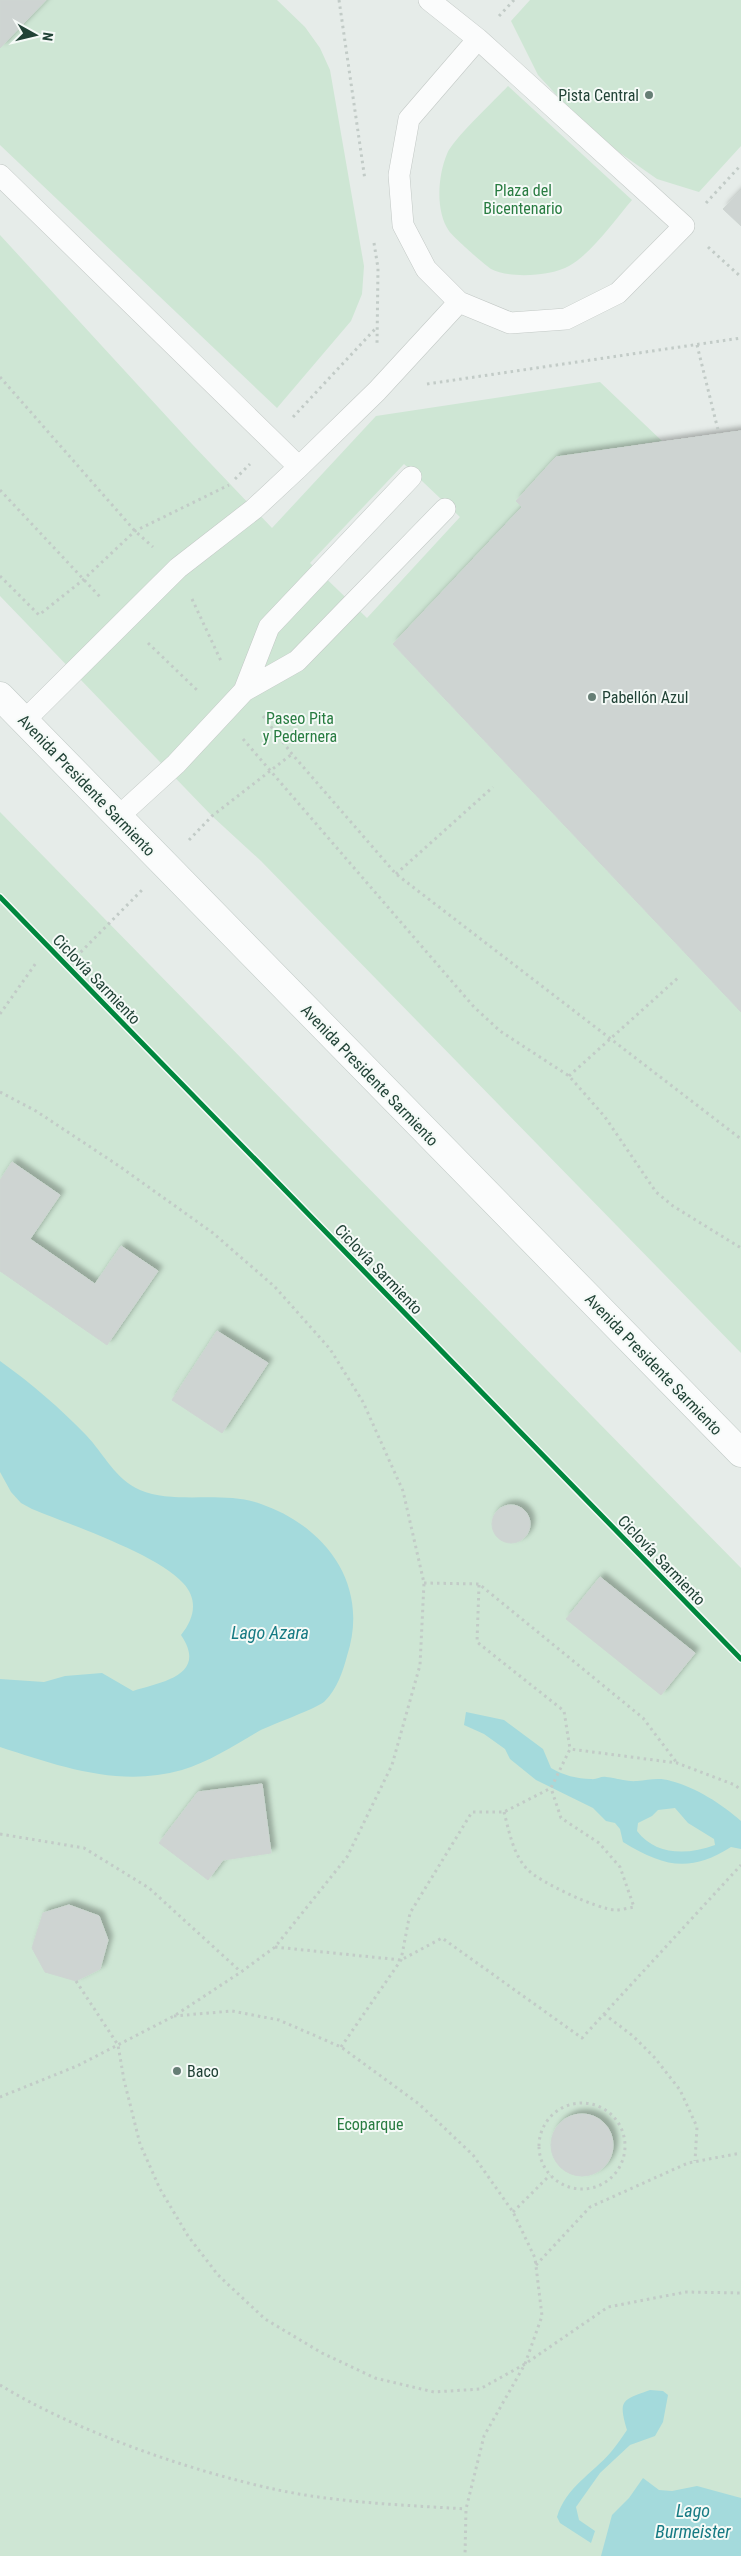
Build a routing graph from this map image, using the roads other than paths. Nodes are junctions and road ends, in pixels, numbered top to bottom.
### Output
1 (429, 0) edge
2 (478, 39) junction
3 (0, 175) edge
4 (458, 302) junction
5 (299, 467) junction
6 (411, 478) dead end
7 (445, 509) dead end
8 (244, 691) junction
9 (0, 696) edge
10 (24, 721) junction
11 (118, 817) junction
12 (741, 1454) edge

1 - 2 lane
2 - 4 lane
2 - 4 lane
3 - 5 lane
4 - 5 lane
5 - 10 lane
6 - 8 lane
7 - 8 lane
8 - 11 lane
9 - 10 main road, Avenida Presidente Sarmiento
10 - 11 main road, Avenida Presidente Sarmiento
11 - 12 main road, Avenida Presidente Sarmiento

